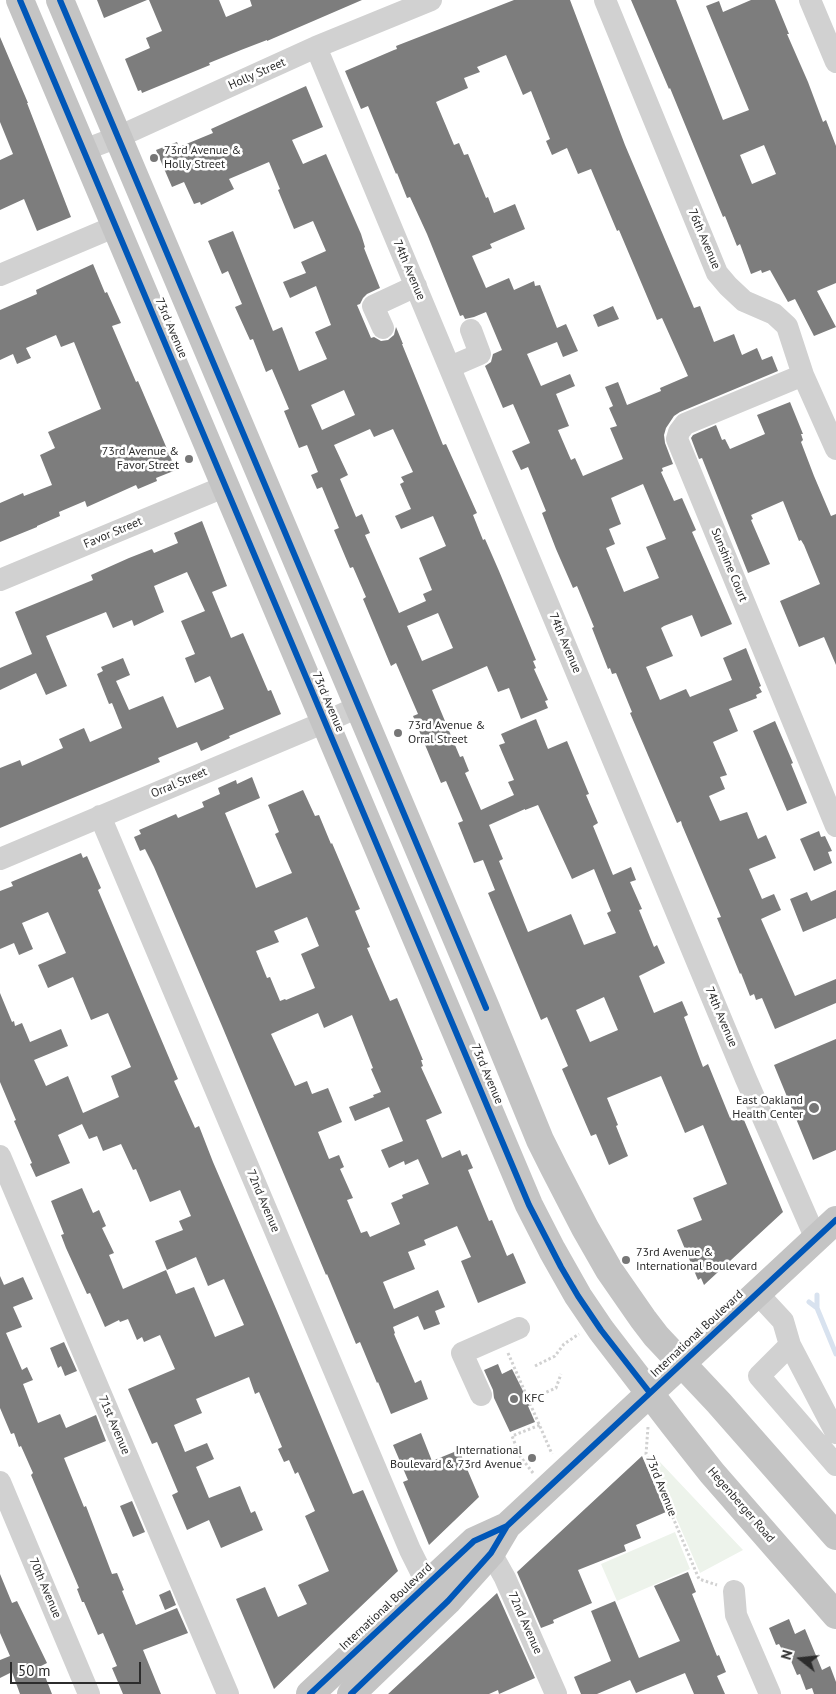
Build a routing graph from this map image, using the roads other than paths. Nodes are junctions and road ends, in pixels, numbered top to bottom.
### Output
1 (20, 0) edge
2 (60, 0) edge
3 (431, 0) edge
4 (605, 0) edge
5 (810, 0) edge
6 (316, 47) junction
7 (836, 62) edge
8 (118, 137) junction
9 (84, 150) junction
10 (116, 226) junction
11 (0, 275) edge
12 (416, 286) junction
13 (383, 328) dead end
14 (471, 330) dead end
15 (450, 367) junction
16 (804, 375) junction
17 (836, 449) edge
18 (226, 486) junction
19 (0, 580) edge
20 (358, 707) junction
21 (325, 722) junction
22 (100, 816) junction
23 (836, 826) edge
24 (0, 858) edge
25 (0, 1156) edge
26 (836, 1220) edge
27 (816, 1238) junction
28 (757, 1293) junction
29 (510, 1332) road end
30 (790, 1345) junction
31 (682, 1363) junction
32 (650, 1393) junction
33 (481, 1396) dead end
34 (836, 1433) edge
35 (836, 1465) edge
36 (0, 1482) edge
37 (507, 1526) junction
38 (836, 1536) edge
39 (491, 1553) junction
40 (427, 1584) junction
41 (734, 1591) road end
42 (836, 1615) edge
43 (89, 1694) edge
44 (228, 1694) edge
45 (310, 1694) edge
46 (351, 1694) edge
47 (556, 1694) edge
48 (770, 1694) edge

1 - 9 main road, 73rd Avenue
2 - 8 main road, 73rd Avenue
3 - 6 street, Holly Street
4 - 16 street, 76th Avenue
5 - 7 street
6 - 8 street, Holly Street
6 - 12 street, 74th Avenue
8 - 9 street, Holly Street
8 - 20 main road, 73rd Avenue
9 - 10 main road, 73rd Avenue
10 - 11 street
10 - 18 main road, 73rd Avenue
12 - 13 street
12 - 15 street, 74th Avenue
14 - 15 street
15 - 27 street, 74th Avenue
16 - 17 street, 76th Avenue
16 - 23 street, Sunshine Court
18 - 19 street, Favor Street
18 - 21 main road, 73rd Avenue
20 - 21 street, Orral Street
20 - 31 main road, 73rd Avenue
21 - 22 street, Orral Street
21 - 32 main road, 73rd Avenue
22 - 24 street, Orral Street
22 - 40 street, 72nd Avenue
25 - 44 street, 71st Avenue
26 - 27 main road, International Boulevard
27 - 28 main road, International Boulevard
28 - 30 street
28 - 31 main road, International Boulevard
29 - 33 street
30 - 34 street
30 - 35 street
31 - 32 main road, International Boulevard
31 - 38 main road
32 - 37 main road, International Boulevard
32 - 42 main road, Hegenberger Road
36 - 43 street, 70th Avenue
37 - 39 main road, International Boulevard
37 - 40 main road, International Boulevard
39 - 46 main road, International Boulevard
39 - 47 street, 72nd Avenue
40 - 45 main road, International Boulevard
41 - 48 street

